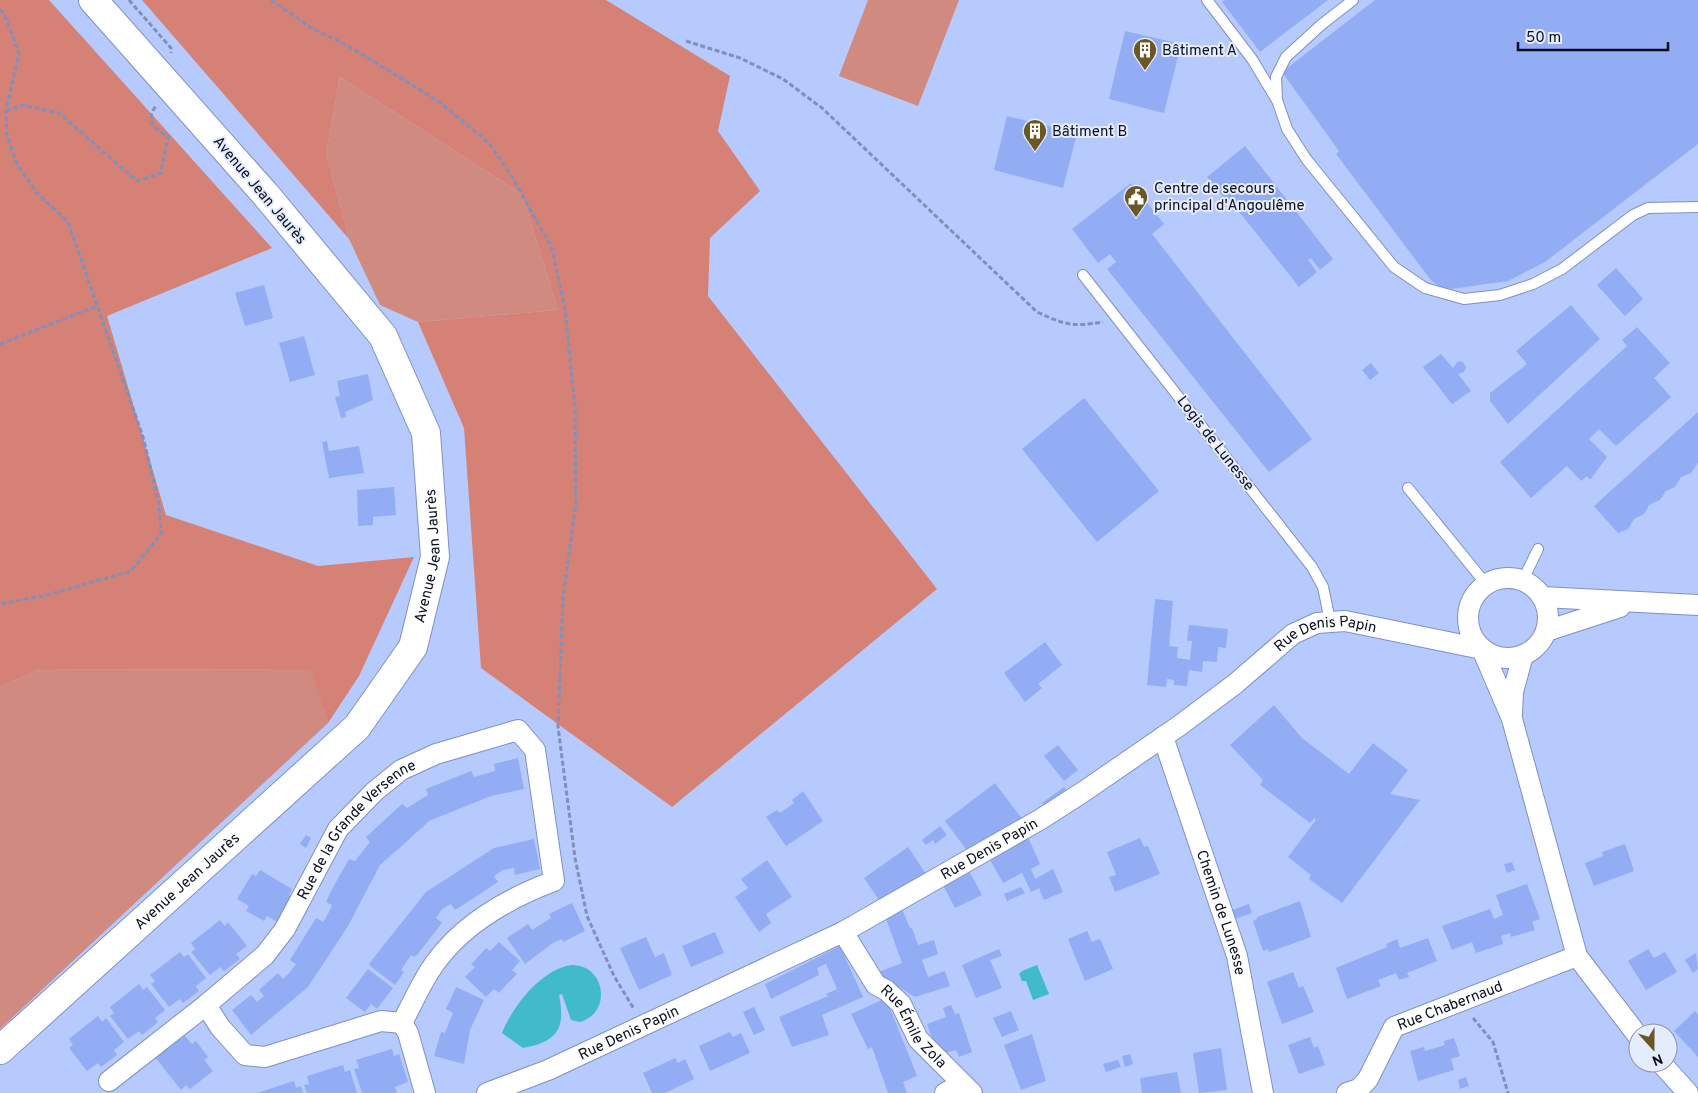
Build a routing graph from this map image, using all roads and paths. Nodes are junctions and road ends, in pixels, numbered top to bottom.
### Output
1 (93, 0) edge
2 (271, 0) edge
3 (1207, 0) edge
4 (1353, 0) edge
5 (0, 10) edge
6 (686, 41) dead end
7 (172, 87) junction
8 (1277, 100) junction
9 (6, 111) junction
10 (1698, 207) edge
11 (1083, 275) dead end
12 (96, 306) junction
13 (1118, 319) junction
14 (0, 344) edge
15 (1408, 488) dead end
16 (1538, 550) dead end
17 (1523, 580) junction
18 (1486, 584) junction
19 (1542, 597) junction
20 (1635, 603) junction
21 (0, 604) edge
22 (1698, 605) edge
23 (1467, 616) junction
24 (1330, 621) junction
25 (1546, 631) junction
26 (1433, 640) junction
27 (1482, 649) junction
28 (1523, 655) junction
29 (1512, 718) junction
30 (1163, 738) junction
31 (842, 932) junction
32 (1576, 956) junction
33 (1454, 1004) junction
34 (206, 1005) junction
35 (402, 1023) junction
36 (1628, 1023) edge
37 (644, 1025) junction
38 (0, 1050) edge
39 (1670, 1073) edge
40 (109, 1081) dead end
41 (960, 1090) edge
42 (1356, 1092) edge
43 (425, 1093) edge
44 (487, 1093) edge
45 (1263, 1093) edge
46 (1508, 1093) edge
47 (1688, 1093) edge

1 - 7 main road, Avenue Jean Jaurès
2 - 37 path
3 - 8 lane
4 - 8 lane
5 - 9 path
6 - 13 path
7 - 9 path
7 - 38 main road, Avenue Jean Jaurès
8 - 10 lane
9 - 12 path
11 - 13 lane, Logis de Lunesse
12 - 14 path
12 - 21 path
13 - 24 lane, Logis de Lunesse
15 - 18 lane
16 - 17 lane
17 - 18 street
17 - 19 street
18 - 23 street
19 - 20 street
19 - 25 street
20 - 22 street
20 - 25 street
23 - 26 street
23 - 27 street
24 - 26 street, Rue Denis Papin
24 - 30 street, Rue Denis Papin
25 - 28 street
26 - 27 street, Rue Denis Papin
27 - 28 street
27 - 29 street
28 - 29 street
29 - 32 street
30 - 31 street, Rue Denis Papin
30 - 45 street, Chemin de Lunesse
31 - 37 street, Rue Denis Papin
31 - 41 street, Rue Émile Zola
32 - 33 street, Rue Chabernaud
32 - 36 street
33 - 42 street, Rue Chabernaud
33 - 46 path
34 - 35 street
34 - 35 street, Rue de la Grande Versenne
34 - 40 street, Rue de la Grande Versenne
35 - 43 street
37 - 44 street, Rue Denis Papin
39 - 47 street

